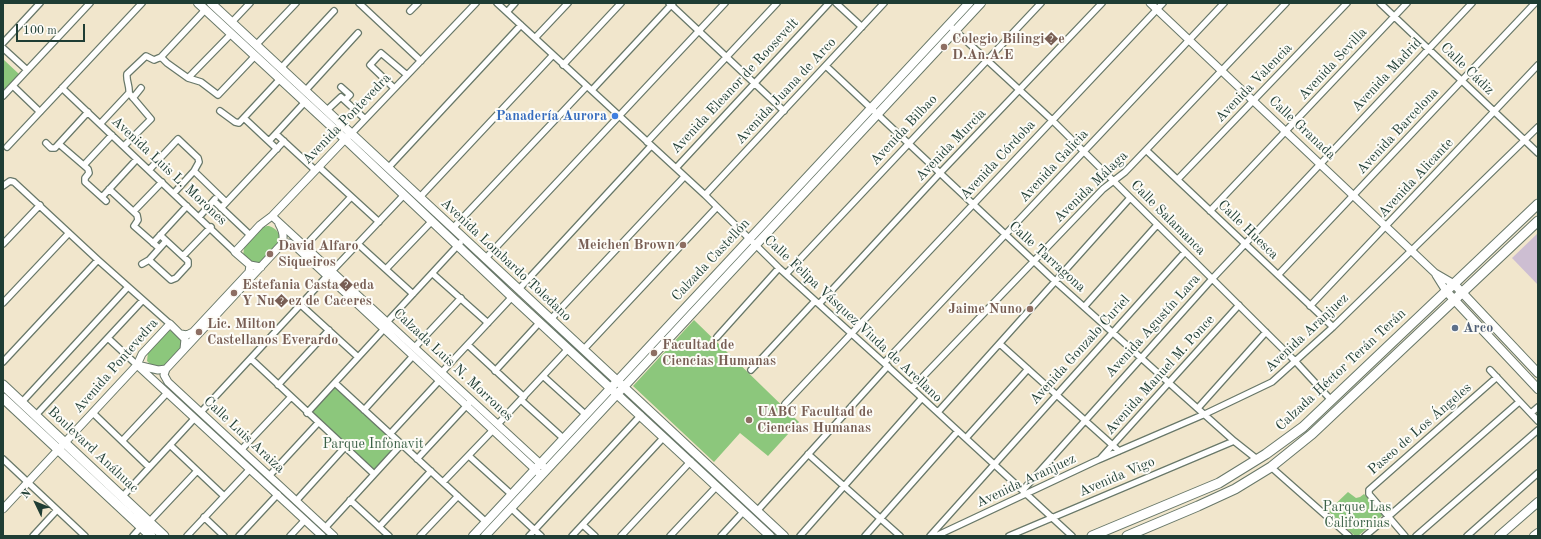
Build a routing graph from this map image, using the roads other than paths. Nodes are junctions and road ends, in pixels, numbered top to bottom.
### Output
1 (40, 3) edge
2 (90, 3) edge
3 (142, 3) edge
4 (198, 3) edge
5 (211, 3) edge
6 (250, 3) edge
7 (296, 3) edge
8 (418, 3) edge
9 (476, 3) edge
10 (497, 3) edge
11 (515, 3) edge
12 (568, 3) edge
13 (621, 3) edge
14 (725, 3) edge
15 (777, 3) edge
16 (829, 3) edge
17 (836, 3) edge
18 (884, 3) edge
19 (969, 3) edge
20 (981, 3) edge
21 (1041, 3) edge
22 (1102, 3) edge
23 (1150, 3) edge
24 (1163, 3) edge
25 (1224, 3) edge
26 (1286, 3) edge
27 (1347, 3) edge
28 (1380, 3) edge
29 (1407, 3) edge
30 (1472, 3) edge
31 (1535, 3) edge
32 (363, 4) edge
33 (671, 4) edge
34 (1157, 9) junction
35 (205, 10) junction
36 (410, 11) dead end
37 (334, 12) dead end
38 (507, 12) junction
39 (1394, 16) junction
40 (232, 22) junction
41 (521, 25) junction
42 (949, 25) junction
43 (862, 27) junction
44 (699, 31) junction
45 (955, 31) junction
46 (358, 33) dead end
47 (230, 34) junction
48 (535, 38) junction
49 (1190, 40) junction
50 (3, 43) edge
51 (256, 45) junction
52 (3, 48) edge
53 (1428, 49) junction
54 (553, 55) junction
55 (255, 56) junction
56 (161, 57) junction
57 (726, 58) junction
58 (986, 60) junction
59 (267, 61) junction
60 (421, 61) junction
61 (563, 64) junction
62 (1538, 65) edge
63 (826, 66) junction
64 (280, 68) junction
65 (27, 70) junction
66 (1222, 71) junction
67 (407, 76) junction
68 (188, 78) junction
69 (280, 79) junction
70 (1462, 81) junction
71 (754, 84) junction
72 (13, 86) junction
73 (341, 87) dead end
74 (62, 88) junction
75 (142, 88) dead end
76 (394, 88) junction
77 (589, 88) junction
78 (1019, 90) junction
79 (305, 91) junction
80 (131, 95) junction
81 (3, 96) edge
82 (345, 100) junction
83 (1254, 101) junction
84 (305, 102) junction
85 (871, 109) junction
86 (784, 110) junction
87 (220, 111) dead end
88 (326, 111) junction
89 (40, 112) junction
90 (88, 112) junction
91 (1494, 112) junction
92 (878, 115) junction
93 (619, 116) junction
94 (244, 118) junction
95 (365, 119) junction
96 (1052, 120) junction
97 (100, 124) junction
98 (1538, 127) edge
99 (1286, 132) junction
100 (276, 134) junction
101 (112, 135) junction
102 (348, 136) junction
103 (1524, 140) junction
104 (269, 141) junction
105 (284, 141) junction
106 (46, 143) dead end
107 (908, 143) junction
108 (59, 144) junction
109 (649, 144) junction
110 (124, 146) junction
111 (7, 147) dead end
112 (277, 148) junction
113 (1146, 150) junction
114 (1083, 152) junction
115 (1538, 153) edge
116 (137, 159) junction
117 (1320, 164) junction
118 (86, 168) junction
119 (388, 168) junction
120 (676, 168) junction
121 (317, 169) junction
122 (149, 170) junction
123 (194, 171) junction
124 (940, 173) junction
125 (684, 177) junction
126 (1178, 179) junction
127 (1113, 181) junction
128 (162, 182) junction
129 (3, 186) edge
130 (109, 189) junction
131 (174, 193) junction
132 (404, 195) junction
133 (705, 195) junction
134 (1354, 195) junction
135 (219, 196) junction
136 (351, 197) junction
137 (420, 197) junction
138 (1130, 198) junction
139 (214, 201) junction
140 (226, 202) junction
141 (973, 204) junction
142 (1538, 204) edge
143 (40, 205) junction
144 (187, 206) junction
145 (717, 207) junction
146 (221, 208) junction
147 (134, 211) junction
148 (1210, 211) junction
149 (199, 217) junction
150 (274, 218) junction
151 (432, 221) junction
152 (1538, 221) edge
153 (378, 222) junction
154 (1158, 225) junction
155 (1386, 226) junction
156 (210, 227) junction
157 (453, 228) junction
158 (69, 233) junction
159 (160, 235) junction
160 (250, 235) junction
161 (1005, 235) junction
162 (464, 239) junction
163 (749, 239) junction
164 (166, 241) junction
165 (153, 243) junction
166 (3, 244) edge
167 (358, 244) junction
168 (1245, 244) junction
169 (282, 245) junction
170 (755, 245) junction
171 (305, 246) junction
172 (458, 246) junction
173 (159, 248) junction
174 (1411, 250) junction
175 (235, 252) junction
176 (1185, 252) junction
177 (183, 256) junction
178 (485, 259) junction
179 (98, 260) junction
180 (149, 260) junction
181 (1033, 261) junction
182 (142, 264) dead end
183 (250, 265) junction
184 (261, 266) junction
185 (779, 268) junction
186 (386, 269) junction
187 (1435, 273) junction
188 (330, 274) junction
189 (433, 274) junction
190 (786, 274) junction
191 (1278, 275) junction
192 (1212, 279) junction
193 (1055, 281) junction
194 (339, 282) junction
195 (1454, 284) junction
196 (128, 287) junction
197 (519, 289) junction
198 (1446, 291) junction
199 (1462, 292) junction
200 (413, 294) junction
201 (512, 297) junction
202 (461, 298) junction
203 (143, 300) junction
204 (1454, 300) junction
205 (817, 302) junction
206 (3, 303) edge
207 (301, 305) junction
208 (1239, 305) junction
209 (1310, 306) junction
210 (1084, 307) junction
211 (551, 319) junction
212 (387, 322) junction
213 (540, 322) junction
214 (488, 323) junction
215 (170, 324) junction
216 (1333, 328) junction
217 (329, 330) junction
218 (384, 330) junction
219 (1112, 332) junction
220 (1266, 332) junction
221 (851, 333) junction
222 (181, 334) junction
223 (717, 338) dead end
224 (109, 339) junction
225 (1000, 344) junction
226 (468, 346) junction
227 (415, 348) junction
228 (184, 349) junction
229 (568, 349) junction
230 (584, 349) junction
231 (413, 356) junction
232 (358, 357) junction
233 (1141, 357) junction
234 (251, 359) junction
235 (3, 362) edge
236 (1296, 362) junction
237 (886, 364) junction
238 (137, 365) junction
239 (166, 369) junction
240 (1028, 369) junction
241 (751, 370) dead end
242 (1490, 370) dead end
243 (495, 371) junction
244 (442, 372) junction
245 (1538, 373) edge
246 (543, 376) junction
247 (1497, 377) junction
248 (439, 380) junction
249 (617, 380) junction
250 (335, 383) junction
251 (1169, 383) junction
252 (3, 385) edge
253 (278, 385) junction
254 (624, 386) junction
255 (610, 387) junction
256 (912, 388) junction
257 (1538, 389) edge
258 (167, 393) junction
259 (617, 393) junction
260 (1057, 394) junction
261 (291, 397) junction
262 (3, 398) edge
263 (523, 398) junction
264 (922, 398) junction
265 (472, 400) junction
266 (1331, 400) junction
267 (22, 402) junction
268 (1520, 402) junction
269 (785, 404) dead end
270 (466, 406) junction
271 (1538, 407) edge
272 (1198, 408) junction
273 (364, 410) junction
274 (201, 412) junction
275 (938, 412) junction
276 (307, 413) junction
277 (1531, 413) junction
278 (93, 414) junction
279 (585, 414) junction
280 (1205, 414) junction
281 (641, 415) junction
282 (36, 416) junction
283 (194, 418) junction
284 (1085, 420) junction
285 (1538, 421) edge
286 (318, 423) junction
287 (498, 424) junction
288 (216, 426) junction
289 (492, 430) junction
290 (1538, 430) edge
291 (958, 431) junction
292 (210, 433) junction
293 (390, 434) junction
294 (664, 437) junction
295 (563, 438) junction
296 (966, 438) junction
297 (1234, 441) junction
298 (122, 442) junction
299 (65, 443) junction
300 (170, 445) junction
301 (401, 445) junction
302 (1113, 445) junction
303 (345, 447) junction
304 (689, 447) junction
305 (59, 450) junction
306 (242, 450) junction
307 (1119, 451) junction
308 (808, 454) junction
309 (469, 456) junction
310 (3, 459) edge
311 (417, 459) junction
312 (1098, 460) junction
313 (1258, 460) junction
314 (691, 462) junction
315 (994, 465) junction
316 (537, 466) junction
317 (149, 467) junction
318 (1272, 467) junction
319 (250, 469) junction
320 (197, 471) junction
321 (431, 471) junction
322 (544, 472) junction
323 (1538, 472) edge
324 (374, 474) junction
325 (719, 475) junction
326 (269, 476) junction
327 (443, 482) junction
328 (28, 483) junction
329 (716, 486) junction
330 (844, 486) junction
331 (1025, 492) junction
332 (278, 494) junction
333 (511, 494) junction
334 (224, 496) junction
335 (458, 496) junction
336 (122, 497) junction
337 (296, 500) junction
338 (350, 500) junction
339 (732, 500) junction
340 (1538, 502) edge
341 (510, 508) junction
342 (3, 509) edge
343 (57, 510) junction
344 (757, 510) junction
345 (744, 511) junction
346 (1389, 516) junction
347 (204, 517) junction
348 (1052, 517) junction
349 (881, 518) junction
350 (305, 520) junction
351 (486, 522) junction
352 (145, 525) junction
353 (583, 525) junction
354 (379, 527) junction
355 (325, 528) junction
356 (534, 530) junction
357 (1538, 533) edge
358 (33, 536) edge
359 (84, 536) edge
360 (133, 536) edge
361 (151, 536) edge
362 (164, 536) edge
363 (187, 536) edge
364 (224, 536) edge
365 (239, 536) edge
366 (290, 536) edge
367 (322, 536) edge
368 (334, 536) edge
369 (389, 536) edge
370 (420, 536) edge
371 (473, 536) edge
372 (485, 536) edge
373 (529, 536) edge
374 (541, 536) edge
375 (572, 536) edge
376 (595, 536) edge
377 (621, 536) edge
378 (670, 536) edge
379 (721, 536) edge
380 (770, 536) edge
381 (784, 536) edge
382 (800, 536) edge
383 (865, 536) edge
384 (900, 536) edge
385 (930, 536) edge
386 (936, 536) edge
387 (1009, 536) edge
388 (1072, 536) edge
389 (1092, 536) edge
390 (1127, 536) edge
391 (1349, 536) edge
392 (1365, 536) edge
393 (1405, 536) edge
394 (1416, 536) edge
395 (1467, 536) edge
396 (1499, 536) edge
397 (1534, 536) edge

1 - 50 street
2 - 65 street
3 - 74 street
4 - 35 main road, Avenida Lombardo Toledano
5 - 40 main road, Avenida Lombardo Toledano
6 - 40 street
7 - 51 street
8 - 36 street
9 - 60 street, Avenida Pontevedra
10 - 38 street, Calle Felipa Vásquez Viuda de Arellano
11 - 38 street
12 - 48 street
13 - 61 street
14 - 44 street
15 - 57 street
16 - 71 street, Avenida Eleanor de Roosevelt
17 - 43 street
18 - 43 street, Avenida Juana de Arco
19 - 42 main road, Calzada Castellón
20 - 45 main road, Calzada Castellón
21 - 58 street, Avenida Bilbao
22 - 78 street, Avenida Murcia
23 - 34 street, Calle Granada
24 - 34 street, Avenida Córdoba
25 - 49 street, Avenida Galicia
26 - 66 street, Avenida Málaga
27 - 83 street, Avenida Valencia
28 - 39 street, Calle Cádiz
29 - 39 street, Avenida Sevilla
30 - 53 street, Avenida Madrid
31 - 70 street, Avenida Barcelona
32 - 60 street
33 - 44 street
33 - 77 street
34 - 49 street, Calle Granada
34 - 96 street, Avenida Córdoba
35 - 47 main road, Avenida Lombardo Toledano
35 - 56 street
37 - 64 street
38 - 41 street, Calle Felipa Vásquez Viuda de Arellano
39 - 53 street, Calle Cádiz
39 - 99 street, Avenida Sevilla
40 - 51 main road, Avenida Lombardo Toledano
41 - 48 street, Calle Felipa Vásquez Viuda de Arellano
41 - 119 street
42 - 45 street, Calle Salamanca
42 - 85 main road, Calzada Castellón
43 - 63 street, Avenida Juana de Arco
44 - 57 street
44 - 93 street
45 - 58 street, Calle Salamanca
45 - 92 main road, Calzada Castellón
46 - 79 street
47 - 55 main road, Avenida Lombardo Toledano
47 - 68 street
48 - 54 street, Calle Felipa Vásquez Viuda de Arellano
49 - 66 street, Calle Granada
49 - 114 street, Avenida Galicia
51 - 59 main road, Avenida Lombardo Toledano
52 - 65 street
53 - 70 street, Calle Cádiz
53 - 117 street, Avenida Madrid
54 - 61 street, Calle Felipa Vásquez Viuda de Arellano
54 - 137 street
55 - 59 main road, Avenida Lombardo Toledano
55 - 68 street
56 - 68 street
56 - 80 street
57 - 71 street
57 - 109 street
58 - 78 street, Calle Salamanca
58 - 107 street, Avenida Bilbao
59 - 64 main road, Avenida Lombardo Toledano
59 - 69 main road, Avenida Lombardo Toledano
60 - 67 street, Avenida Pontevedra
61 - 77 street, Calle Felipa Vásquez Viuda de Arellano
62 - 91 street, Avenida Alicante
63 - 85 street, Calle Tarragona
63 - 86 street, Avenida Juana de Arco
64 - 79 main road, Avenida Lombardo Toledano
65 - 72 street
66 - 83 street, Calle Granada
66 - 113 street, Avenida Málaga
67 - 76 street, Avenida Pontevedra
67 - 76 street
69 - 84 main road, Avenida Lombardo Toledano
69 - 94 street
70 - 91 street, Calle Cádiz
70 - 134 street, Avenida Barcelona
71 - 86 street
71 - 120 street, Avenida Eleanor de Roosevelt
72 - 81 street
72 - 89 street
73 - 82 street
74 - 89 street
74 - 90 street, Avenida Luis L. Morones
75 - 80 street
76 - 95 street, Avenida Pontevedra
77 - 93 street, Calle Felipa Vásquez Viuda de Arellano
77 - 157 street
78 - 96 street, Calle Salamanca
78 - 124 street, Avenida Murcia
79 - 88 main road, Avenida Lombardo Toledano
80 - 97 street
80 - 110 street
82 - 88 street
82 - 95 street
83 - 99 street, Calle Granada
83 - 126 street, Avenida Valencia
84 - 100 street
84 - 102 main road, Avenida Lombardo Toledano
85 - 92 street, Calle Tarragona
85 - 163 main road, Calzada Castellón
86 - 133 street, Avenida Juana de Arco
87 - 94 street
88 - 102 main road, Avenida Lombardo Toledano
89 - 111 street
90 - 97 street, Avenida Luis L. Morones
90 - 108 street
91 - 103 street, Calle Cádiz
91 - 155 street, Avenida Alicante
92 - 107 street, Calle Tarragona
92 - 170 main road, Calzada Castellón
93 - 109 street, Calle Felipa Vásquez Viuda de Arellano
93 - 178 street
94 - 104 street
95 - 102 street, Avenida Pontevedra
96 - 114 street, Calle Salamanca
96 - 141 street, Avenida Córdoba
97 - 101 street, Avenida Luis L. Morones
98 - 103 street, Avenida Aranjuez
99 - 117 street, Calle Granada
99 - 148 street, Avenida Sevilla
100 - 104 street
100 - 105 street
101 - 110 street, Avenida Luis L. Morones
101 - 118 street
102 - 119 main road, Avenida Lombardo Toledano
102 - 121 street, Avenida Pontevedra
102 - 132 main road, Avenida Lombardo Toledano
103 - 115 street, Calle Cádiz
103 - 174 street, Avenida Aranjuez
104 - 112 street
105 - 112 street
105 - 121 street
106 - 108 street
107 - 124 street, Calle Tarragona
107 - 190 street, Avenida Bilbao
108 - 118 street
109 - 120 street, Calle Felipa Vásquez Viuda de Arellano
109 - 197 street
110 - 116 street, Avenida Luis L. Morones
112 - 140 street
113 - 126 street, Calle Huesca
113 - 127 street, Avenida Málaga
114 - 127 street, Calle Salamanca
114 - 161 street, Avenida Galicia
116 - 122 street, Avenida Luis L. Morones
116 - 130 street
117 - 134 street, Calle Granada
117 - 168 street, Avenida Agustín Lara
118 - 130 street
119 - 137 main road, Avenida Lombardo Toledano
120 - 125 street, Calle Felipa Vásquez Viuda de Arellano
121 - 136 street
121 - 150 street, Avenida Pontevedra
122 - 123 street
122 - 128 street, Avenida Luis L. Morones
123 - 131 street
123 - 135 street
124 - 141 street, Calle Tarragona
124 - 205 street, Avenida Murcia
125 - 133 street, Calle Felipa Vásquez Viuda de Arellano
125 - 211 street
126 - 148 street, Calle Huesca
127 - 138 street, Calle Salamanca
127 - 181 street, Avenida Málaga
128 - 131 street, Avenida Luis L. Morones
128 - 147 street
129 - 143 street
130 - 147 street
131 - 144 street, Avenida Luis L. Morones
132 - 151 main road, Avenida Lombardo Toledano
132 - 153 street
133 - 145 street, Calle Felipa Vásquez Viuda de Arellano
134 - 155 street, Calle Granada
134 - 191 street, Avenida Barcelona
135 - 139 street
135 - 140 street
136 - 153 street
136 - 171 street
137 - 157 main road, Avenida Lombardo Toledano
138 - 154 street, Calle Salamanca
138 - 193 street
139 - 146 street
139 - 149 street
140 - 146 street
141 - 161 street, Calle Tarragona
141 - 221 street, Avenida Córdoba
142 - 195 main road, Calzada Héctor Terán Terán
143 - 158 street
143 - 166 street
144 - 149 street, Avenida Luis L. Morones
144 - 159 street
145 - 163 street, Calle Felipa Vásquez Viuda de Arellano
145 - 230 street
146 - 160 street
147 - 165 street
148 - 168 street, Calle Huesca
149 - 156 street, Avenida Luis L. Morones
150 - 160 street, Avenida Pontevedra
150 - 169 street
150 - 171 street, Calzada Luis N. Morrones
151 - 172 main road, Avenida Lombardo Toledano
151 - 186 street
152 - 199 main road, Calzada Héctor Terán Terán
153 - 167 street
154 - 176 street, Calle Salamanca
154 - 210 street
155 - 174 street, Calle Granada
155 - 209 street, Avenida Alicante
156 - 175 street, Avenida Luis L. Morones
156 - 177 street
157 - 162 main road, Avenida Lombardo Toledano
158 - 179 street
158 - 206 street
159 - 164 street
159 - 165 street
160 - 175 street, Avenida Pontevedra
161 - 181 street, Calle Tarragona
161 - 237 street, Avenida Galicia
162 - 172 street
162 - 178 main road, Avenida Lombardo Toledano
163 - 170 street, Calle Felipa Vásquez Viuda de Arellano
163 - 249 main road, Calzada Castellón
164 - 173 street
164 - 177 street
165 - 173 street
167 - 186 street
167 - 188 street
168 - 191 street, Calle Huesca
168 - 192 street, Avenida Agustín Lara
169 - 184 street
169 - 188 street, Calzada Luis N. Morrones
170 - 185 street, Calle Felipa Vásquez Viuda de Arellano
170 - 254 main road, Calzada Castellón
171 - 188 street, Calzada Luis N. Morrones
172 - 189 street
172 - 201 main road, Avenida Lombardo Toledano
173 - 180 street
174 - 187 street, Calle Granada
174 - 216 street, Avenida Aranjuez
175 - 183 street, Avenida Luis L. Morones
176 - 192 street, Calle Salamanca
176 - 219 street, Avenida Gonzalo Curiel
177 - 180 street
178 - 197 main road, Avenida Lombardo Toledano
179 - 196 street
179 - 235 street
180 - 182 street
181 - 193 street, Calle Tarragona
181 - 256 street, Avenida Málaga
183 - 184 street
183 - 222 street
184 - 228 street
185 - 190 street, Calle Felipa Vásquez Viuda de Arellano
185 - 223 street
186 - 200 street
187 - 195 street, Calle Granada
187 - 198 street, Calle Granada
188 - 194 street, Calzada Luis N. Morrones
188 - 207 street
189 - 200 street
189 - 202 street
190 - 205 street, Calle Felipa Vásquez Viuda de Arellano
191 - 209 street, Calle Huesca
192 - 208 street, Calle Salamanca
192 - 233 street, Avenida Agustín Lara
193 - 210 street, Calle Tarragona
193 - 225 street
194 - 212 street, Calzada Luis N. Morrones
194 - 218 street, Calzada Luis N. Morrones
195 - 198 main road, Calzada Héctor Terán Terán
195 - 199 main road, Calle Granada
196 - 203 street
196 - 267 street
197 - 211 main road, Avenida Lombardo Toledano
198 - 204 main road, Calle Granada
198 - 266 main road, Calzada Héctor Terán Terán
199 - 204 main road, Calzada Héctor Terán Terán
199 - 245 main road, Calle Granada
200 - 212 street
201 - 213 main road, Avenida Lombardo Toledano
201 - 214 street
202 - 214 street
202 - 227 street
203 - 215 street
203 - 224 street
204 - 257 main road, Calle Granada
204 - 318 main road, Calzada Héctor Terán Terán
205 - 221 street, Calle Felipa Vásquez Viuda de Arellano
205 - 241 street, Avenida Murcia
207 - 217 street
207 - 234 street
208 - 220 street, Calle Salamanca
208 - 251 street, Avenida Manuel M. Ponce
209 - 216 street, Calle Huesca
210 - 219 street, Calle Tarragona
211 - 230 main road, Avenida Lombardo Toledano
212 - 227 street, Calzada Luis N. Morrones
213 - 229 main road, Avenida Lombardo Toledano
213 - 243 street
214 - 226 street
215 - 222 street
215 - 238 street, Avenida Pontevedra
216 - 236 street, Avenida Aranjuez
217 - 232 street
217 - 253 street
218 - 231 street, Calzada Luis N. Morrones
218 - 232 street
219 - 233 street, Calle Tarragona
219 - 260 street, Avenida Gonzalo Curiel
220 - 236 street, Calle Salamanca
220 - 272 street
221 - 237 street, Calle Felipa Vásquez Viuda de Arellano
221 - 269 street, Avenida Córdoba
222 - 228 street
224 - 238 street, Calle Luis Araiza
224 - 282 street
225 - 240 street
225 - 275 street
226 - 243 street
226 - 244 street
227 - 244 street, Calzada Luis N. Morrones
228 - 239 street
229 - 246 street
229 - 255 main road, Avenida Lombardo Toledano
230 - 249 main road, Avenida Lombardo Toledano
231 - 248 street, Calzada Luis N. Morrones
231 - 273 street
232 - 250 street
233 - 251 street, Calle Tarragona
233 - 284 street, Avenida Agustín Lara
234 - 253 street
234 - 274 street
236 - 266 street, Calle Salamanca
236 - 280 street, Avenida Aranjuez
237 - 256 street, Calle Felipa Vásquez Viuda de Arellano
237 - 308 street, Avenida Galicia
238 - 239 street, Calle Luis Araiza
238 - 258 street, Calle Luis Araiza
238 - 278 street, Avenida Pontevedra
239 - 274 street, Calle Luis Araiza
240 - 260 street
240 - 296 street
242 - 247 street
243 - 263 street
244 - 265 street, Calzada Luis N. Morrones
246 - 263 street
246 - 279 street
247 - 268 street
247 - 346 street, Paseo de Los Ángeles
248 - 270 street, Calzada Luis N. Morrones
248 - 293 street
249 - 254 main road, Avenida Lombardo Toledano
249 - 255 main road, Calzada Castellón
250 - 273 street
250 - 276 street
251 - 272 street, Calle Tarragona
251 - 302 street, Avenida Manuel M. Ponce
252 - 267 main road, Boulevard Anáhuac
253 - 261 street
254 - 259 main road, Calzada Castellón
254 - 304 main road, Avenida Lombardo Toledano
255 - 259 main road, Avenida Lombardo Toledano
255 - 279 main road, Calzada Castellón
256 - 264 street, Calle Felipa Vásquez Viuda de Arellano
258 - 283 street, Calle Luis Araiza
258 - 298 street
259 - 281 main road, Avenida Lombardo Toledano
259 - 322 main road, Calzada Castellón
260 - 284 street
260 - 315 street, Avenida Gonzalo Curiel
261 - 276 street
261 - 306 street
262 - 305 main road, Boulevard Anáhuac
263 - 287 street
263 - 295 street
264 - 275 street, Calle Felipa Vásquez Viuda de Arellano
264 - 330 street
265 - 270 street
265 - 287 street, Calzada Luis N. Morrones
266 - 313 main road, Calzada Héctor Terán Terán
267 - 282 main road, Boulevard Anáhuac
268 - 277 street
268 - 346 street
270 - 289 street, Calzada Luis N. Morrones
270 - 311 street
271 - 277 street
272 - 280 street, Calle Tarragona
273 - 293 street
274 - 288 street, Calle Luis Araiza
275 - 291 street, Calle Felipa Vásquez Viuda de Arellano
276 - 286 street
277 - 285 street
278 - 298 street
278 - 299 street, Avenida Pontevedra
279 - 295 main road, Calzada Castellón
280 - 297 street, Calle Tarragona
280 - 307 street, Avenida Aranjuez
281 - 294 main road, Avenida Lombardo Toledano
281 - 356 street
282 - 299 main road, Boulevard Anáhuac
283 - 292 street, Calle Luis Araiza
283 - 300 street
284 - 302 street
284 - 331 street, Avenida Agustín Lara
286 - 303 street
286 - 326 street
287 - 316 street, Calzada Luis N. Morrones
288 - 292 street
288 - 306 street, Calle Luis Araiza
289 - 309 street
289 - 316 street, Calzada Luis N. Morrones
290 - 394 street
291 - 296 street, Calle Felipa Vásquez Viuda de Arellano
291 - 349 street
292 - 319 street, Calle Luis Araiza
293 - 301 street
294 - 304 main road
294 - 314 main road, Avenida Lombardo Toledano
294 - 353 street
295 - 316 main road, Calzada Castellón
296 - 315 street, Calle Felipa Vásquez Viuda de Arellano
297 - 313 street, Calle Tarragona
297 - 348 street, Avenida Vigo
298 - 317 street
299 - 305 street, Avenida Pontevedra
299 - 336 main road, Boulevard Anáhuac
300 - 317 street
300 - 320 street
301 - 311 street
301 - 324 street
302 - 307 street
302 - 312 street, Avenida Manuel M. Ponce
303 - 324 street
303 - 337 street
304 - 325 main road, Avenida Lombardo Toledano
305 - 328 street, Avenida Pontevedra
305 - 352 main road, Boulevard Anáhuac
306 - 326 street, Calle Luis Araiza
307 - 312 street, Avenida Aranjuez
308 - 330 street
308 - 344 street, Avenida Galicia
309 - 327 street
309 - 333 street
310 - 328 street
311 - 321 street
312 - 331 street, Avenida Aranjuez
313 - 389 main road, Calzada Héctor Terán Terán
314 - 325 main road
314 - 329 main road, Avenida Lombardo Toledano
314 - 377 street
315 - 331 street, Calle Felipa Vásquez Viuda de Arellano
315 - 385 street, Avenida Gonzalo Curiel
316 - 322 street, Calzada Luis N. Morrones
316 - 333 main road, Calzada Castellón
317 - 336 street
318 - 390 main road, Calzada Héctor Terán Terán
318 - 391 street
319 - 332 street, Calle Luis Araiza
319 - 334 street
320 - 334 street
320 - 352 street
321 - 327 street
321 - 354 street
322 - 341 main road, Calzada Castellón
323 - 395 street
324 - 338 street
325 - 344 main road, Avenida Lombardo Toledano
326 - 337 street, Calle Luis Araiza
327 - 335 street
328 - 342 street, Avenida Pontevedra
328 - 343 street
329 - 339 main road, Avenida Lombardo Toledano
329 - 378 street
330 - 349 street
330 - 382 street
331 - 348 street, Calle Felipa Vásquez Viuda de Arellano
331 - 386 street, Avenida Aranjuez
332 - 350 street, Calle Luis Araiza
332 - 365 street
333 - 351 main road, Calzada Castellón
334 - 347 street
335 - 351 street
335 - 370 street
336 - 352 main road, Boulevard Anáhuac
337 - 355 street, Calle Luis Araiza
338 - 354 street
338 - 355 street
339 - 344 main road
339 - 345 main road, Avenida Lombardo Toledano
340 - 396 main road
341 - 356 street
341 - 372 main road, Calzada Castellón
343 - 358 street
343 - 359 street
344 - 381 main road, Avenida Lombardo Toledano
345 - 379 street
345 - 380 main road, Avenida Lombardo Toledano
346 - 392 street
346 - 393 street, Paseo de Los Ángeles
347 - 363 street
347 - 364 street
348 - 387 street, Avenida Vigo
348 - 388 street, Calle Felipa Vásquez Viuda de Arellano
349 - 383 street
349 - 384 street
350 - 366 street
350 - 367 street, Calle Luis Araiza
351 - 371 main road, Calzada Castellón
352 - 360 street
352 - 361 main road, Boulevard Anáhuac
352 - 362 main road, Boulevard Anáhuac
353 - 375 street
353 - 376 street
354 - 369 street
355 - 368 street, Calle Luis Araiza
356 - 373 street
356 - 374 street
357 - 397 main road

